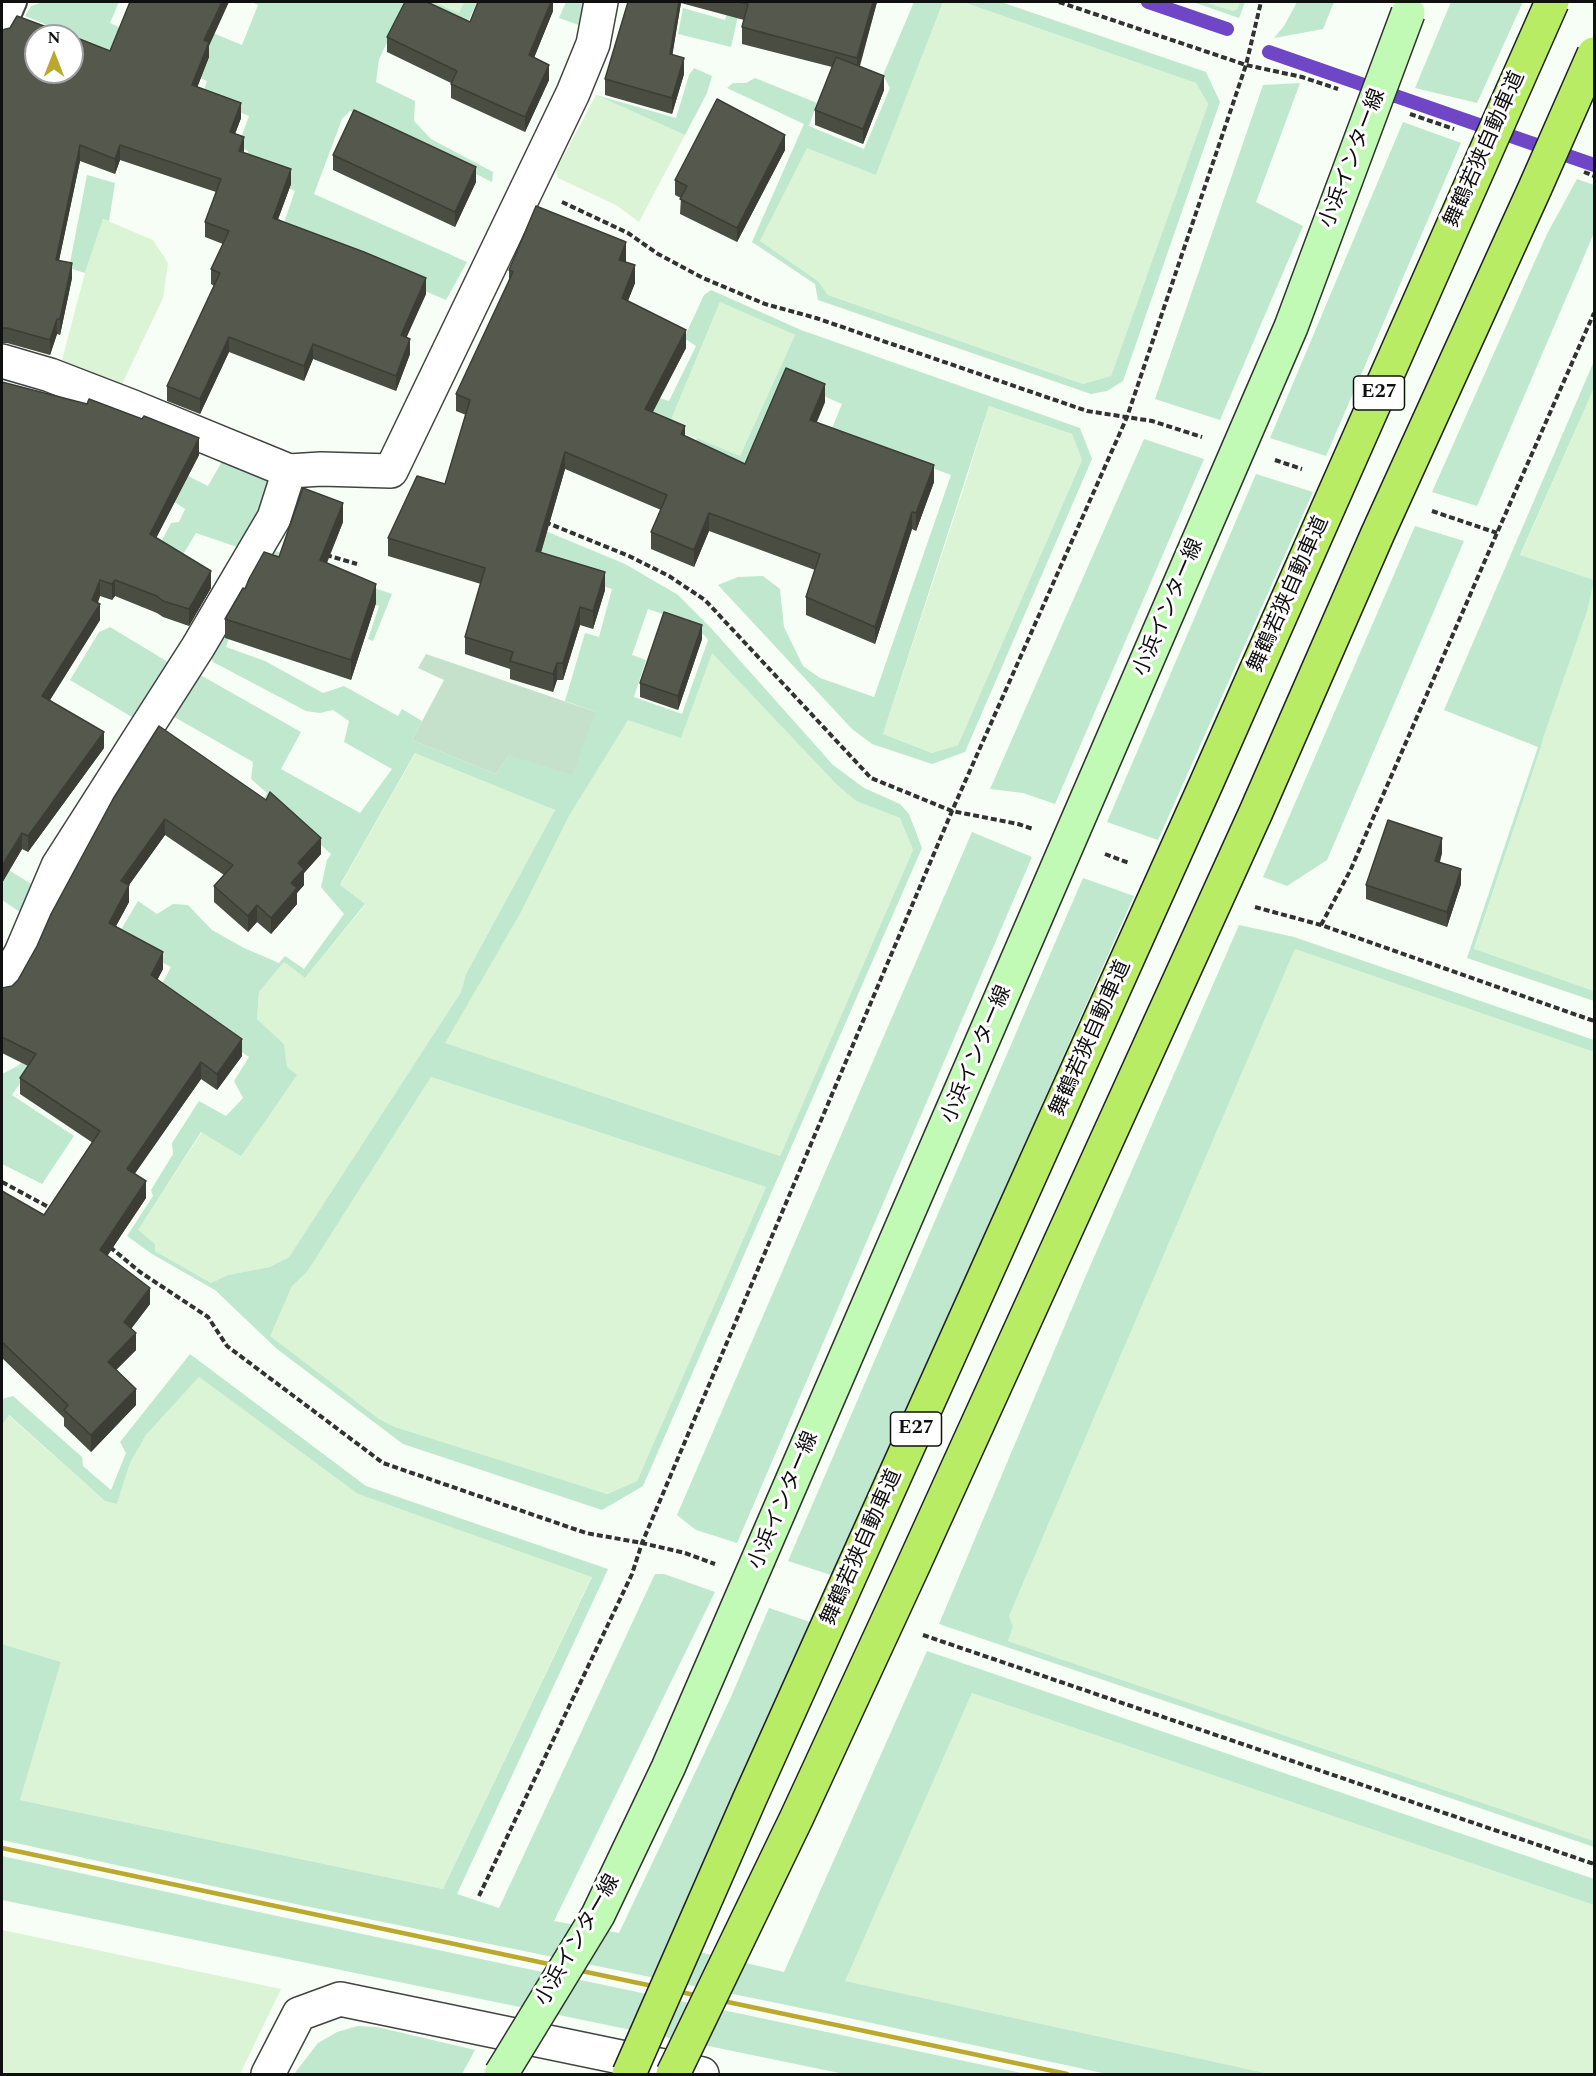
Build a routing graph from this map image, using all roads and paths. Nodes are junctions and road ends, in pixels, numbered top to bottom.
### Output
1 (15, 2) edge
2 (601, 2) edge
3 (1059, 2) edge
4 (1261, 2) edge
5 (1552, 2) edge
6 (1408, 13) dead end
7 (2, 32) edge
8 (1594, 54) edge
9 (1246, 65) junction
10 (1347, 92) dead end
11 (1403, 111) dead end
12 (1459, 130) dead end
13 (1583, 172) dead end
14 (1594, 176) edge
15 (528, 186) junction
16 (1594, 313) edge
17 (2, 362) edge
18 (1127, 417) junction
19 (1211, 440) dead end
20 (1268, 458) dead end
21 (1303, 469) dead end
22 (289, 471) junction
23 (1428, 510) dead end
24 (540, 520) edge
25 (1497, 533) junction
26 (325, 555) edge
27 (357, 564) dead end
28 (952, 812) junction
29 (1040, 831) dead end
30 (1094, 850) dead end
31 (1137, 866) dead end
32 (1246, 904) dead end
33 (1321, 925) junction
34 (2, 986) edge
35 (1594, 1021) edge
36 (2, 1182) edge
37 (59, 1213) edge
38 (104, 1242) edge
39 (642, 1543) junction
40 (718, 1565) dead end
41 (915, 1632) dead end
42 (1594, 1864) edge
43 (479, 1896) dead end
44 (268, 2074) edge
45 (501, 2074) edge
46 (629, 2074) edge
47 (673, 2074) edge
48 (702, 2074) edge

1 - 7 lane
2 - 15 street
3 - 9 path
4 - 9 path
5 - 46 highway, 舞鶴若狭自動車道 / E27, bridge
6 - 45 main road, 小浜インター線, bridge
8 - 47 highway, E27, bridge
9 - 10 path
9 - 18 path
11 - 12 path
13 - 14 path
15 - 18 path
15 - 22 street
16 - 25 path
17 - 22 street
18 - 19 path
18 - 28 path
20 - 21 path
22 - 34 street
23 - 25 path
24 - 28 path
25 - 33 path
26 - 27 path
28 - 29 path
28 - 39 path
30 - 31 path
32 - 33 path
33 - 35 path
36 - 37 path
38 - 39 path
39 - 40 path
39 - 43 path
41 - 42 path
44 - 48 street

